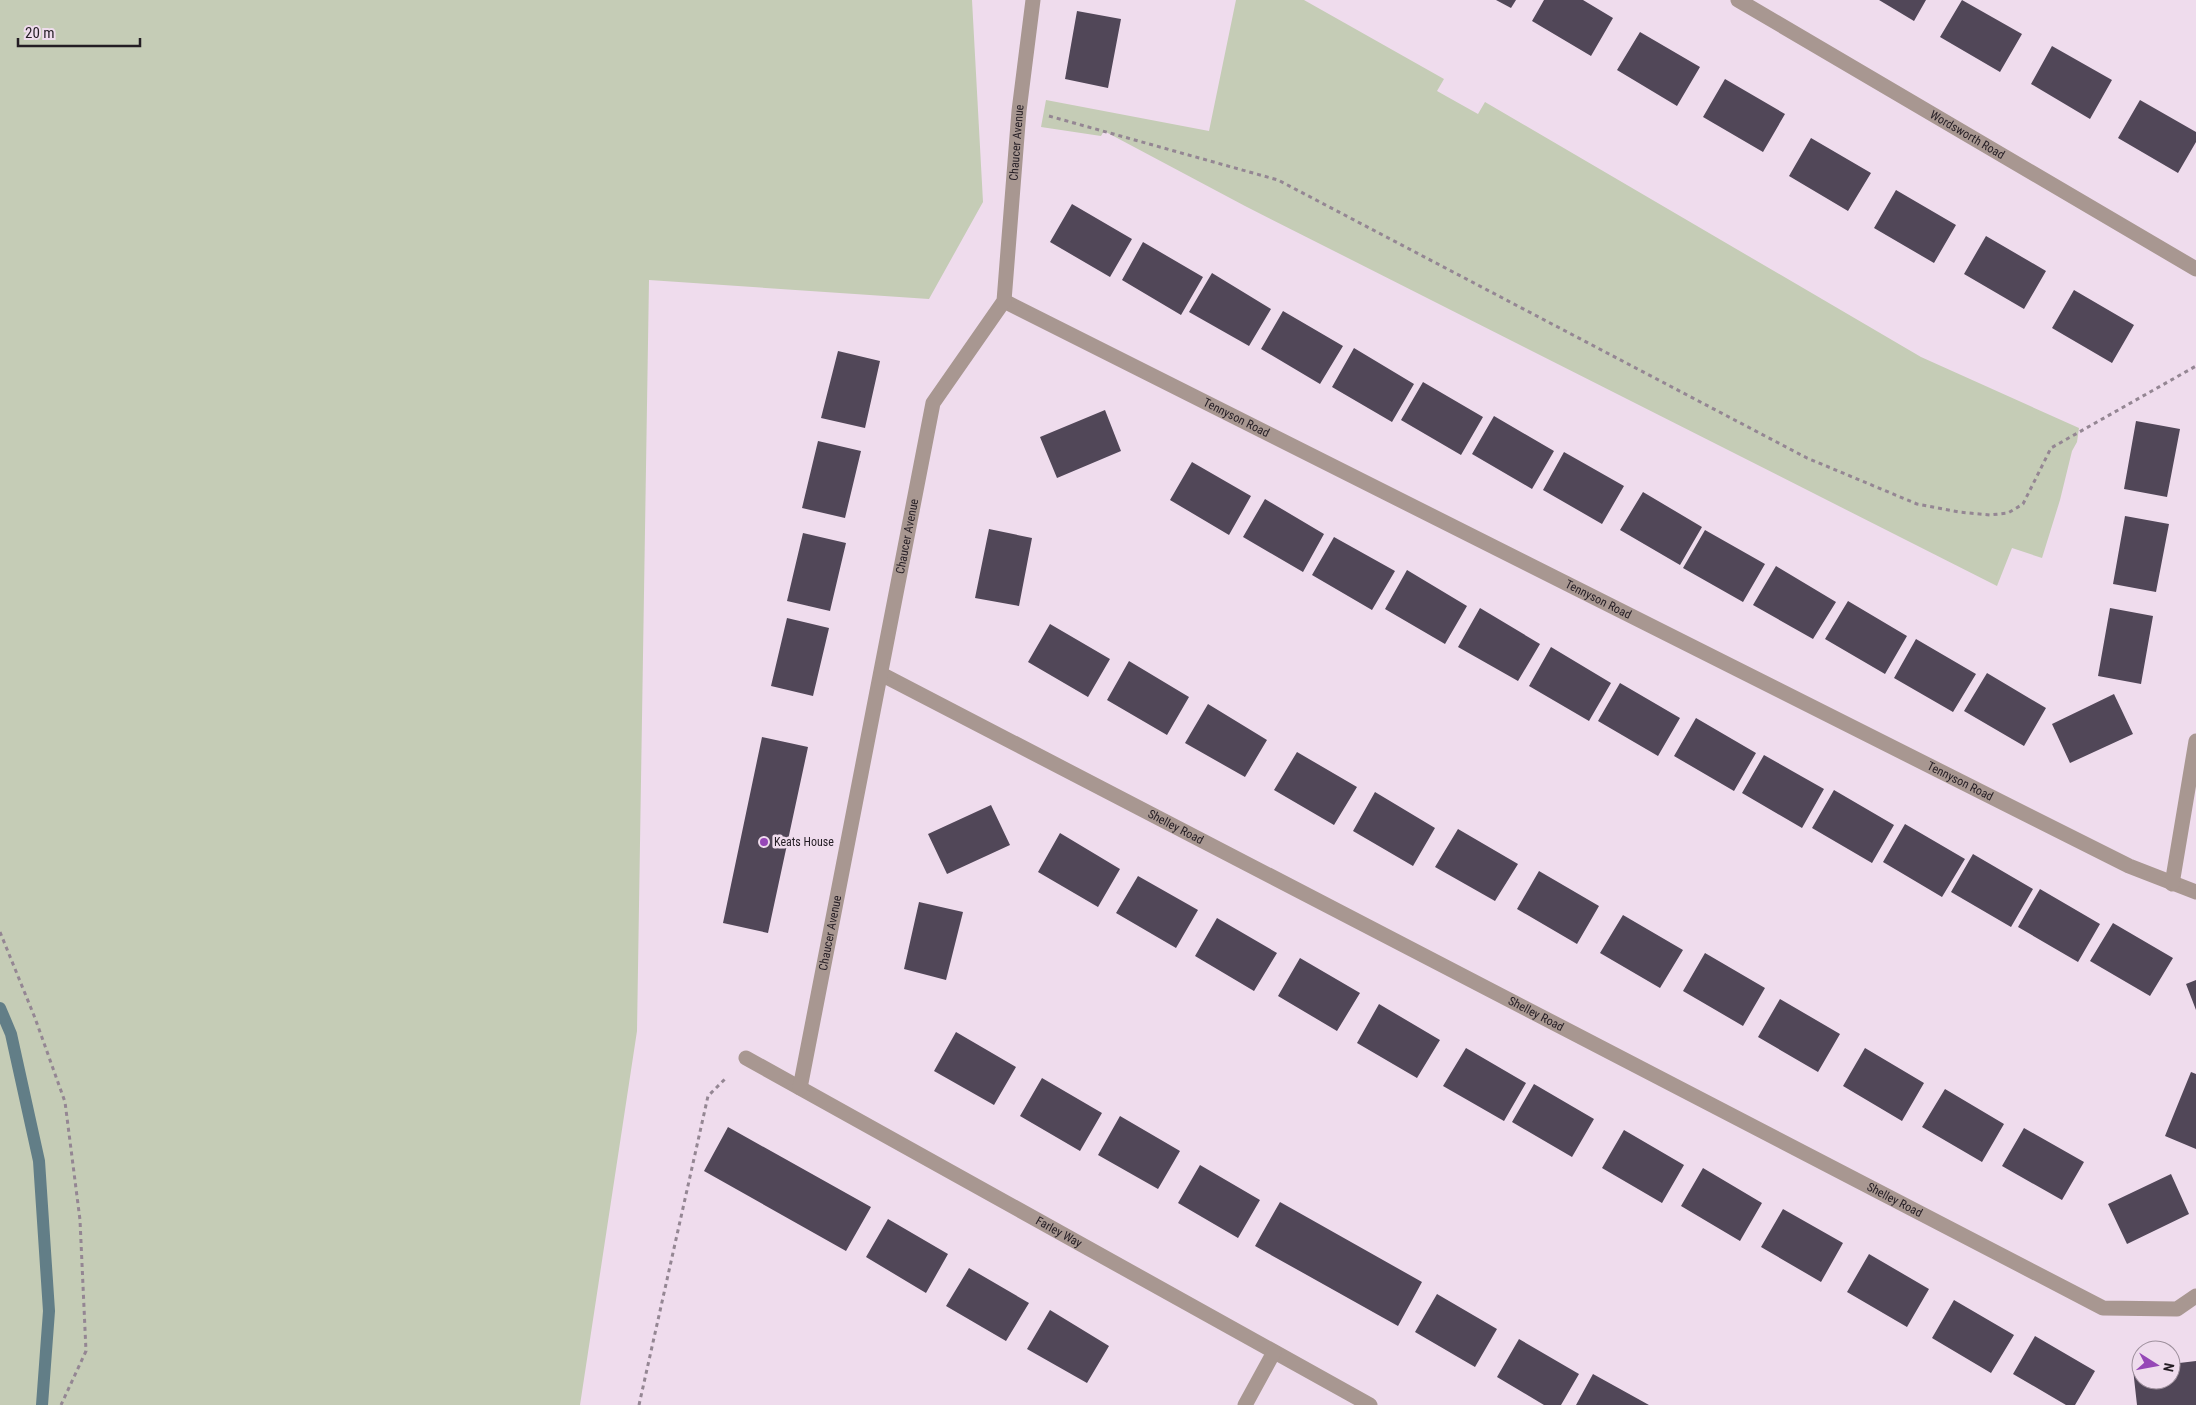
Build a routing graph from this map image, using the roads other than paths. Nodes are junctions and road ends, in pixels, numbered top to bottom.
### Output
1 (1032, 0) edge
2 (1738, 0) edge
3 (2196, 269) edge
4 (1004, 301) junction
5 (881, 674) junction
6 (2196, 741) edge
7 (2172, 884) junction
8 (2196, 892) edge
9 (746, 1058) road end
10 (800, 1088) junction
11 (2196, 1296) edge
12 (1274, 1352) junction
13 (1245, 1405) edge
14 (1370, 1405) edge

1 - 4 street, Chaucer Avenue
2 - 3 street, Wordsworth Road
4 - 5 street, Chaucer Avenue
4 - 7 street, Tennyson Road
5 - 10 street, Chaucer Avenue
5 - 11 street, Shelley Road
6 - 7 street
7 - 8 street, Tennyson Road
9 - 10 street, Farley Way
10 - 12 street, Farley Way
12 - 13 street
12 - 14 street, Farley Way

